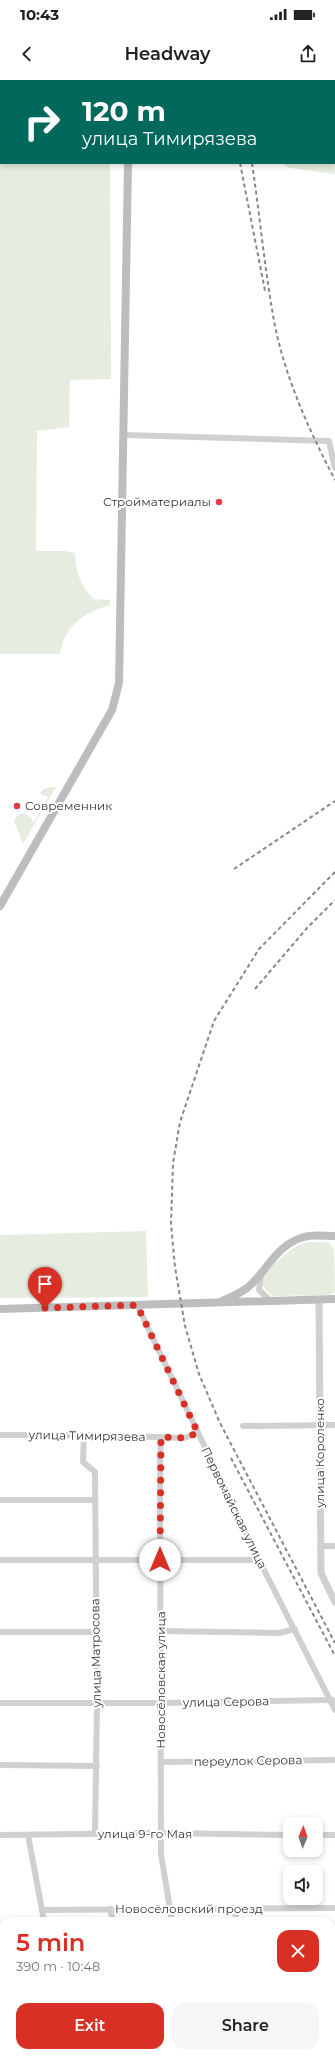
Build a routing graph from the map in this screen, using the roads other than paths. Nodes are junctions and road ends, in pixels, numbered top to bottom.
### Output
1 (128, 164) edge
2 (124, 435) junction
3 (335, 468) edge
4 (0, 906) edge
5 (335, 1236) edge
6 (262, 1270) junction
7 (335, 1299) edge
8 (319, 1300) junction
9 (271, 1301) junction
10 (214, 1304) junction
11 (137, 1305) junction
12 (0, 1309) edge
13 (320, 1425) junction
14 (335, 1425) edge
15 (243, 1426) dead end
16 (198, 1433) junction
17 (0, 1435) edge
18 (84, 1435) junction
19 (161, 1437) junction
20 (0, 1500) edge
21 (95, 1500) junction
22 (320, 1546) junction
23 (335, 1546) edge
24 (0, 1560) edge
25 (95, 1560) junction
26 (160, 1560) junction
27 (259, 1560) junction
28 (335, 1602) edge
29 (295, 1629) junction
30 (160, 1631) junction
31 (0, 1632) edge
32 (96, 1632) junction
33 (332, 1700) junction
34 (0, 1703) edge
35 (97, 1703) junction
36 (161, 1704) junction
37 (335, 1710) edge
38 (335, 1760) edge
39 (161, 1762) junction
40 (0, 1765) edge
41 (96, 1766) junction
42 (162, 1833) junction
43 (96, 1834) junction
44 (0, 1835) edge
45 (28, 1835) junction
46 (283, 1835) edge
47 (323, 1835) edge
48 (335, 1835) edge
49 (335, 1908) edge
50 (170, 1909) junction
51 (234, 1909) junction
52 (42, 1910) junction
53 (110, 1910) junction
54 (43, 1917) edge
55 (112, 1917) edge
56 (171, 1917) edge
57 (236, 1917) edge

1 - 2 main road
2 - 3 street
2 - 4 main road
5 - 6 main road
6 - 9 street
6 - 10 main road
7 - 8 main road
8 - 9 main road
8 - 13 street, улица Короленко
9 - 10 main road
10 - 11 main road
11 - 12 main road
11 - 16 street, Первомайская улица
13 - 14 street
13 - 15 street
13 - 22 street, улица Короленко
16 - 19 street, улица Тимирязева
16 - 27 street, Первомайская улица
17 - 18 street, улица Тимирязева
18 - 19 street, улица Тимирязева
18 - 21 street, улица Матросова
19 - 26 street, Новосёловская улица
20 - 21 street
21 - 25 street, улица Матросова
22 - 23 street
22 - 28 street, улица Короленко
24 - 25 street
25 - 26 street
25 - 32 street, улица Матросова
26 - 27 street
26 - 30 street, Новосёловская улица
27 - 29 street, Первомайская улица
29 - 30 street
29 - 33 street, Первомайская улица
30 - 36 street, Новосёловская улица
31 - 32 street
32 - 35 street, улица Матросова
33 - 36 street, улица Серова
33 - 37 street, Первомайская улица
34 - 35 street, улица Серова
35 - 36 street, улица Серова
35 - 41 street, улица Матросова
36 - 39 street, Новосёловская улица
38 - 39 street, переулок Серова
39 - 42 street, Новосёловская улица
40 - 41 street
41 - 43 street, улица Матросова
42 - 43 street, улица 9-го Мая
42 - 46 street, улица 9-го Мая
42 - 50 street, Новосёловская улица
43 - 45 street, улица 9-го Мая
44 - 45 street, улица 9-го Мая
45 - 52 street
47 - 48 street
49 - 51 street, Новосёловский проезд
50 - 51 street, Новосёловский проезд
50 - 53 street, Новосёловский проезд
50 - 56 street, Новосёловская улица
51 - 57 street
52 - 53 street, Новосёловский проезд
52 - 54 street
53 - 55 street

